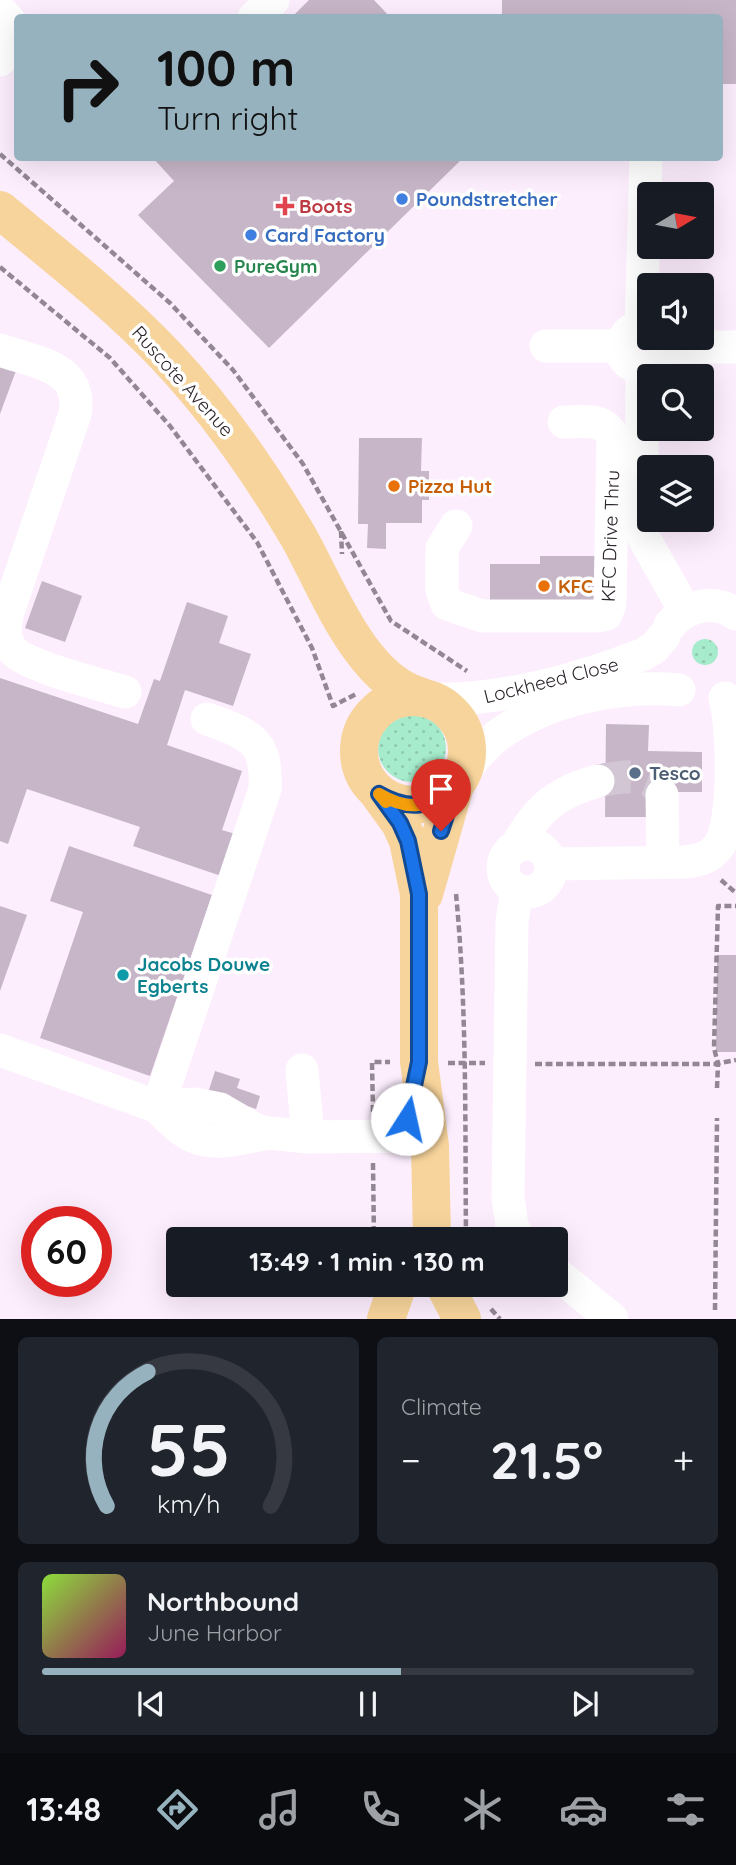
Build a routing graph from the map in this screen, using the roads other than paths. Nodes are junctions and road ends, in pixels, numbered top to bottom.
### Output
1 (273, 0) edge
2 (0, 11) edge
3 (258, 14) edge
4 (0, 60) edge
5 (646, 161) edge
6 (0, 210) edge
7 (646, 273) edge
8 (637, 342) edge
9 (546, 346) dead end
10 (714, 346) edge
11 (736, 347) edge
12 (0, 350) edge
13 (646, 350) edge
14 (564, 422) dead end
15 (456, 526) dead end
16 (736, 614) edge
17 (674, 624) junction
18 (344, 625) junction
19 (679, 690) junction
20 (125, 692) dead end
21 (731, 695) edge
22 (425, 698) junction
23 (207, 719) dead end
24 (358, 748) junction
25 (460, 779) junction
26 (597, 781) tunnel mouth
27 (379, 794) junction
28 (662, 795) dead end
29 (517, 845) junction
30 (663, 862) junction
31 (552, 864) junction
32 (517, 890) junction
33 (420, 913) junction
34 (0, 1050) edge
35 (419, 1062) junction
36 (302, 1070) dead end
37 (158, 1107) junction
38 (407, 1136) junction
39 (308, 1137) junction
40 (405, 1227) edge
41 (432, 1227) edge
42 (513, 1227) edge
43 (568, 1283) edge
44 (394, 1297) edge
45 (451, 1297) edge
46 (386, 1319) edge
47 (462, 1319) edge
48 (612, 1319) edge

1 - 3 street
2 - 4 street
5 - 7 street
6 - 18 main road, Ruscote Avenue
8 - 9 street
10 - 11 street
12 - 20 street
13 - 17 street
14 - 15 street, KFC Drive Thru
16 - 17 street
17 - 19 street
17 - 22 street, Lockheed Close
18 - 22 main road, Ruscote Avenue
18 - 24 main road, Ruscote Avenue
19 - 21 street, Lockheed Close
19 - 25 street, Lockheed Close
21 - 30 street
22 - 24 main road
22 - 25 main road
23 - 37 street
24 - 27 main road
25 - 27 main road
25 - 33 main road
26 - 29 street
27 - 33 main road
28 - 30 street
29 - 31 street
29 - 32 street
30 - 31 street
31 - 32 street
32 - 42 street
33 - 35 main road
34 - 37 street
35 - 38 main road
35 - 41 main road
36 - 39 street
37 - 39 street
38 - 39 street
38 - 40 main road
43 - 48 street
44 - 46 main road
45 - 47 main road

